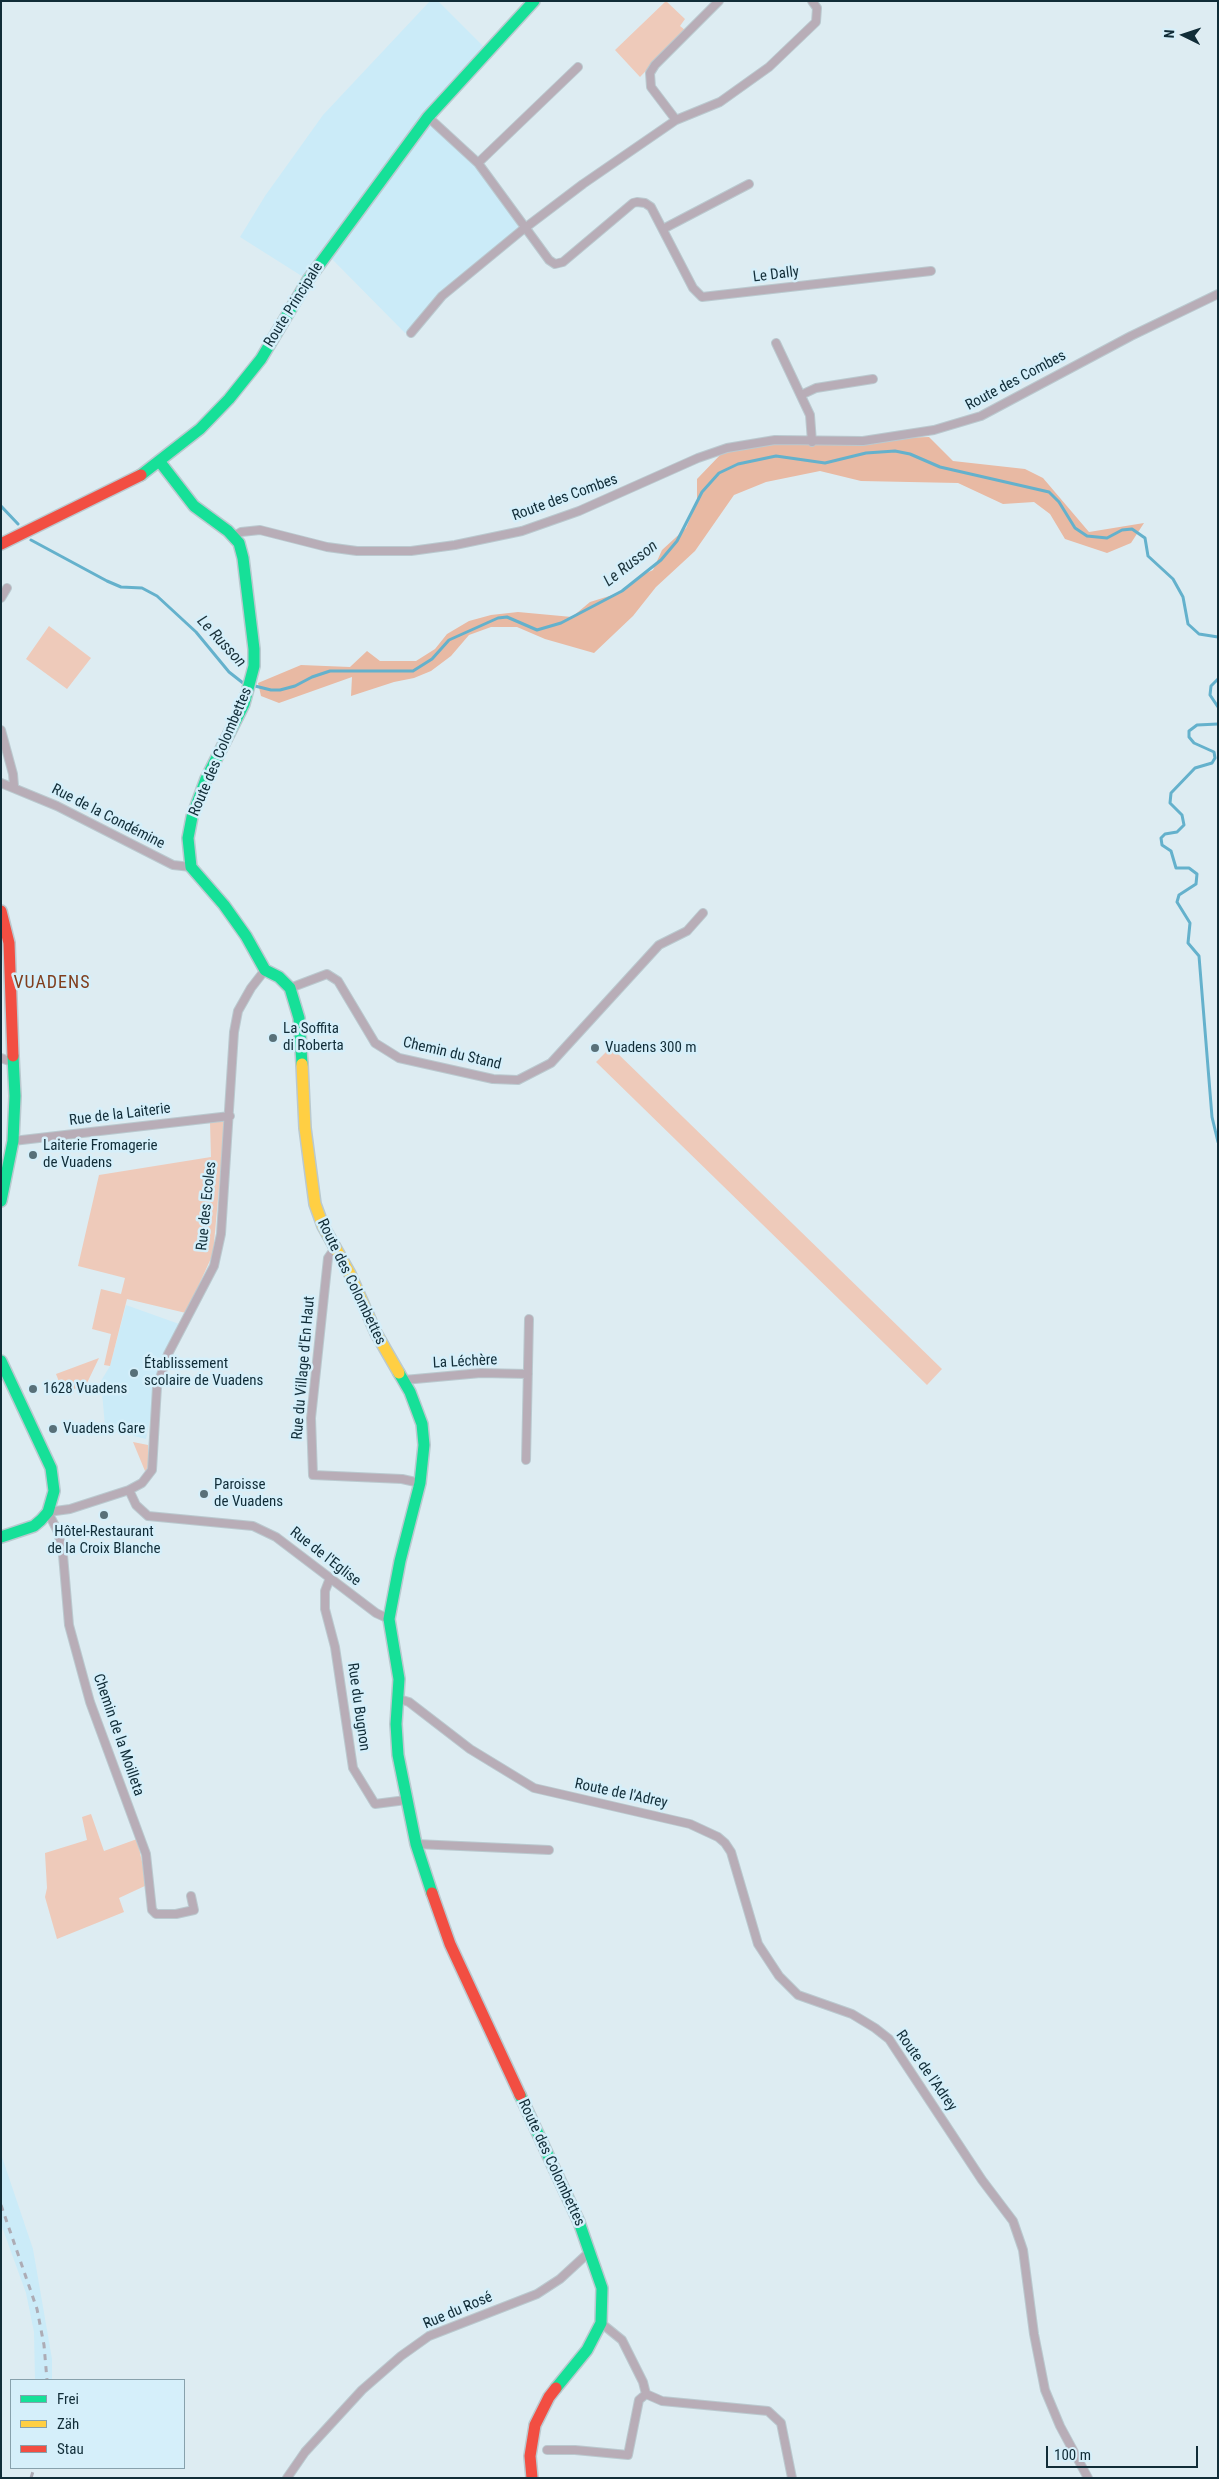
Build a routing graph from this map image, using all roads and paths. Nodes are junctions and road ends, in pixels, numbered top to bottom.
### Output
1 (534, 1) edge
2 (719, 1) edge
3 (812, 1) edge
4 (578, 66) dead end
5 (428, 117) junction
6 (676, 120) junction
7 (478, 163) junction
8 (749, 184) dead end
9 (526, 228) junction
10 (663, 229) junction
11 (931, 270) dead end
12 (1218, 294) edge
13 (411, 333) dead end
14 (776, 344) dead end
15 (873, 379) dead end
16 (801, 395) junction
17 (812, 442) junction
18 (160, 462) junction
19 (234, 536) junction
20 (1, 544) edge
21 (7, 588) dead end
22 (1, 598) edge
23 (1, 730) edge
24 (1, 783) edge
25 (14, 786) junction
26 (191, 867) junction
27 (1, 911) edge
28 (703, 913) dead end
29 (265, 970) junction
30 (290, 988) junction
31 (1, 1058) edge
32 (15, 1064) junction
33 (230, 1116) junction
34 (13, 1141) junction
35 (1, 1201) edge
36 (335, 1248) junction
37 (529, 1319) dead end
38 (1, 1361) edge
39 (528, 1374) junction
40 (404, 1380) junction
41 (526, 1460) dead end
42 (420, 1483) junction
43 (129, 1490) junction
44 (48, 1512) junction
45 (1, 1537) edge
46 (330, 1578) junction
47 (390, 1618) junction
48 (399, 1699) junction
49 (406, 1800) junction
50 (416, 1844) junction
51 (549, 1850) dead end
52 (191, 1896) dead end
53 (591, 2253) junction
54 (600, 2324) junction
55 (646, 2394) junction
56 (547, 2450) dead end
57 (287, 2478) edge
58 (532, 2478) edge
59 (792, 2478) edge
60 (1088, 2478) edge

1 - 5 street, Route Principale
2 - 6 street
3 - 6 street
4 - 7 street
5 - 7 street, Le Dally
5 - 18 street, Route Principale
6 - 9 street
7 - 9 street, Le Dally
8 - 10 street
9 - 10 street, Le Dally
9 - 13 street
10 - 11 street, Le Dally
12 - 17 street, Route des Combes
14 - 16 street
15 - 16 street
16 - 17 street
17 - 19 street, Route des Combes
18 - 19 street
18 - 20 street, Route Principale
19 - 26 street, Route des Colombettes
21 - 22 street
23 - 25 street
24 - 25 street, Rue de la Condémine
25 - 26 street, Rue de la Condémine
26 - 29 street
27 - 32 street
28 - 30 street, Chemin du Stand
29 - 30 street
29 - 33 street, Rue des Ecoles
30 - 36 street, Route des Colombettes
31 - 32 street
32 - 34 street
33 - 34 street, Rue de la Laiterie
33 - 43 street, Rue des Ecoles
34 - 35 street
36 - 40 street, Route des Colombettes
36 - 42 street, Rue du Village d'En Haut
37 - 39 street
38 - 44 street
39 - 40 street, La Léchère
39 - 41 street
40 - 42 street, Route des Colombettes
42 - 47 street, Route des Colombettes
43 - 44 street
43 - 46 street, Rue de l'Eglise
44 - 45 street
44 - 52 street, Chemin de la Moilleta
46 - 47 street, Rue de l'Eglise
46 - 49 street, Rue du Bugnon
47 - 48 street, Route des Colombettes
48 - 49 street, Route des Colombettes
48 - 60 street, Route de l'Adrey
49 - 50 street, Route des Colombettes
50 - 51 street
50 - 53 street, Route des Colombettes
53 - 54 street, Route des Colombettes
53 - 57 street, Rue du Rosé
54 - 55 street
54 - 58 street, Route des Colombettes
55 - 56 street
55 - 59 street

